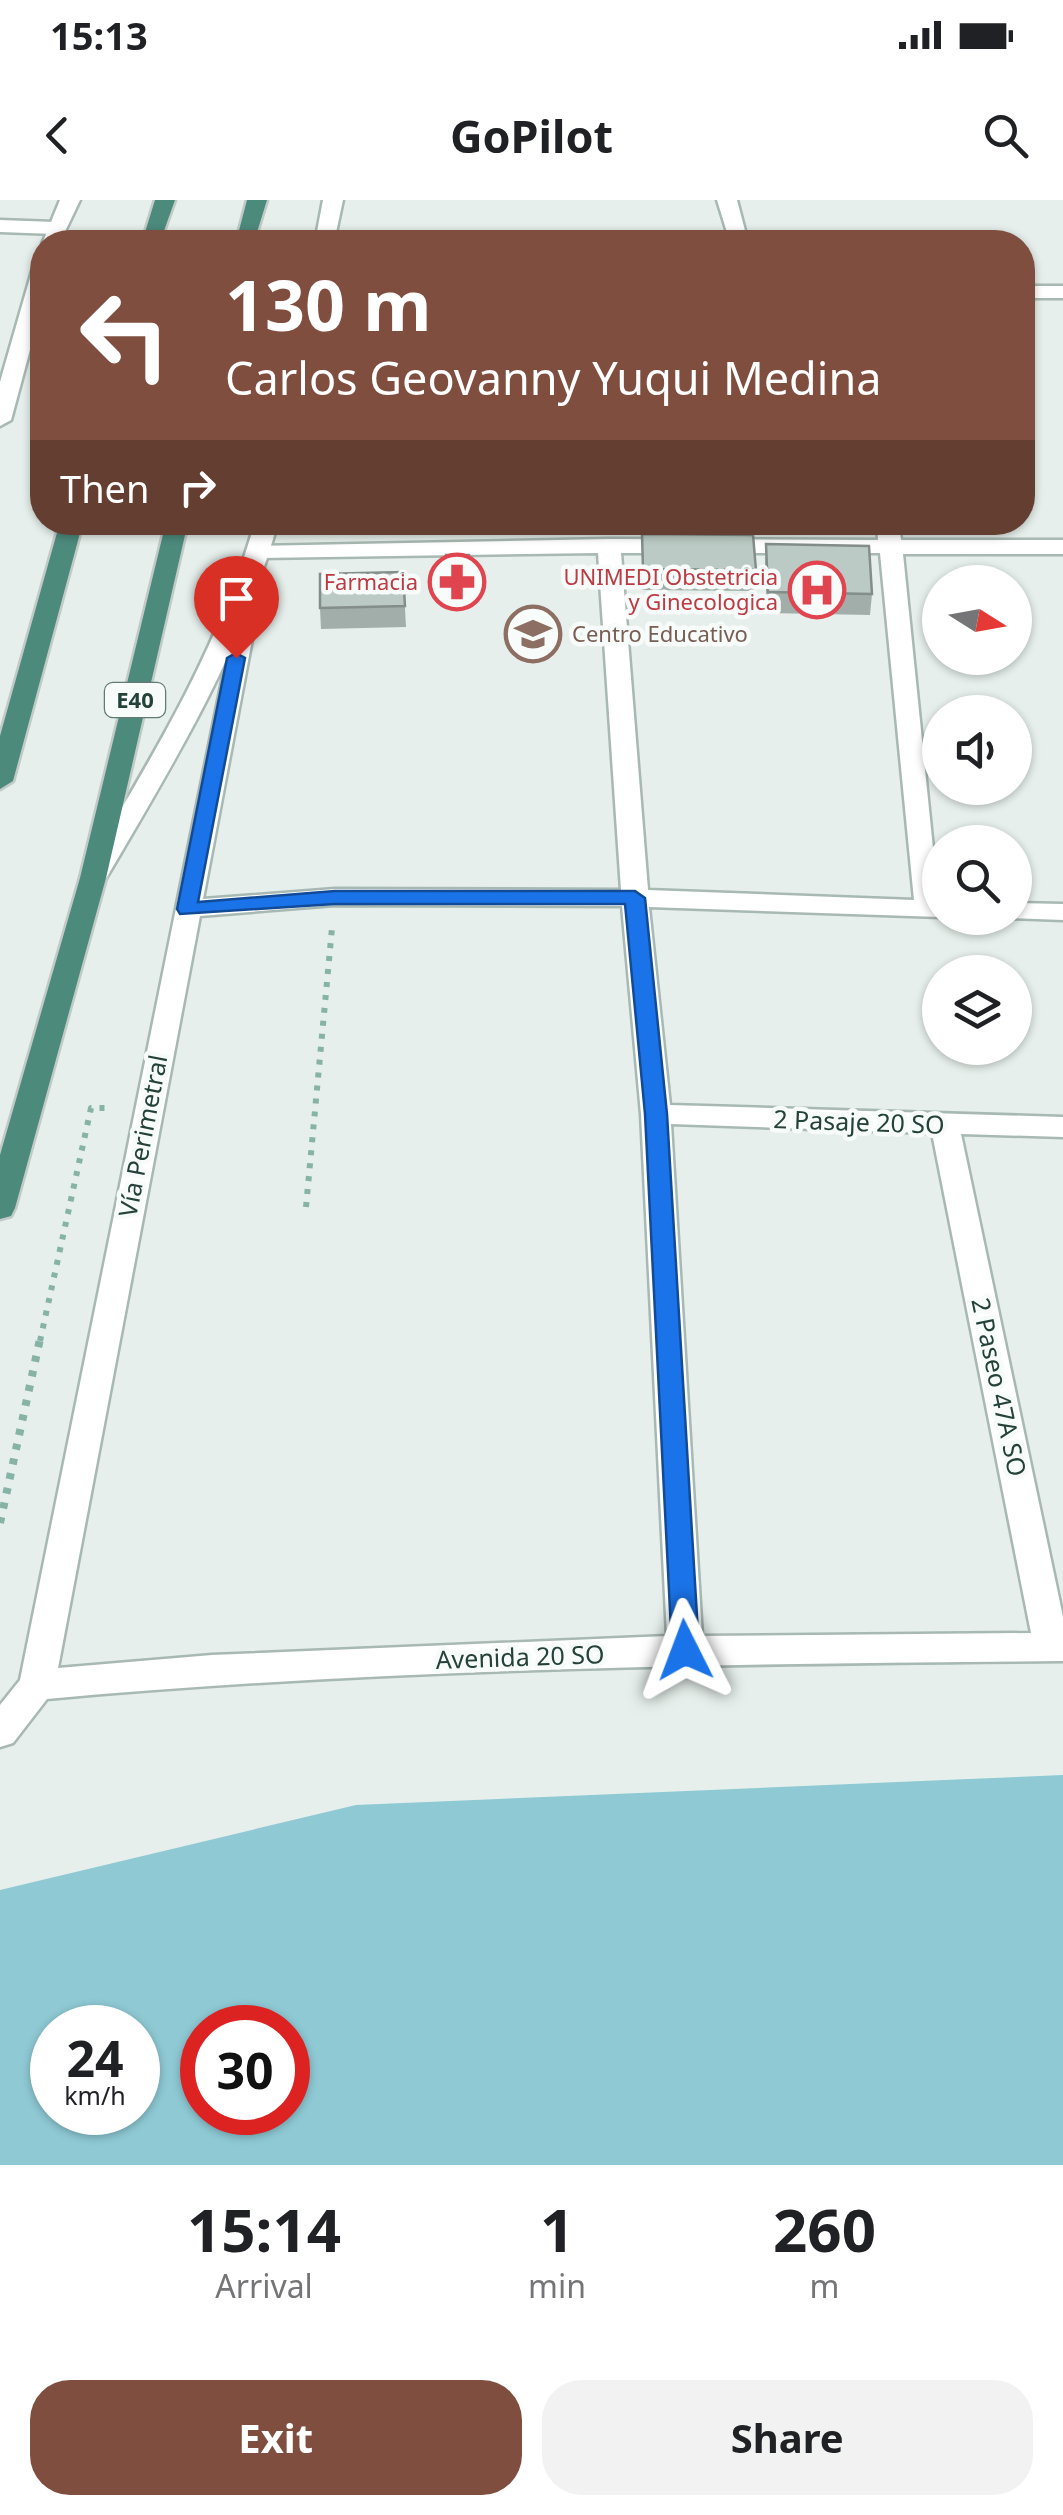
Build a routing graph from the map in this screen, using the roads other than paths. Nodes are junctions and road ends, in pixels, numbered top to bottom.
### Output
1 (70, 200) edge
2 (165, 200) edge
3 (257, 200) edge
4 (333, 200) edge
5 (728, 200) edge
6 (0, 226) edge
7 (55, 230) edge
8 (155, 230) edge
9 (248, 230) edge
10 (327, 230) edge
11 (735, 230) edge
12 (30, 231) edge
13 (1035, 292) edge
14 (1063, 292) edge
15 (30, 314) edge
16 (0, 420) edge
17 (68, 535) edge
18 (174, 535) edge
19 (264, 535) edge
20 (888, 535) edge
21 (609, 546) junction
22 (1063, 548) edge
23 (260, 551) junction
24 (250, 587) junction
25 (0, 781) edge
26 (924, 825) edge
27 (93, 878) junction
28 (635, 898) junction
29 (187, 909) junction
30 (922, 909) edge
31 (1032, 911) edge
32 (1063, 912) edge
33 (656, 1114) junction
34 (945, 1126) junction
35 (1063, 1127) edge
36 (0, 1208) edge
37 (1058, 1647) edge
38 (685, 1650) junction
39 (37, 1685) junction
40 (0, 1732) edge

1 - 7 street
2 - 8 highway
3 - 9 highway
4 - 10 street
5 - 11 street
6 - 12 street
13 - 14 street
15 - 16 street
17 - 25 highway
18 - 27 highway, Vía Perimetral / E40
19 - 23 street, Vía Perimetral / E40
20 - 21 street
20 - 22 street
20 - 26 street
21 - 23 street
21 - 28 street
23 - 24 street, Vía Perimetral / E40
24 - 27 street, Vía Perimetral / E40
24 - 29 street, Vía Perimetral
27 - 36 highway, Vía Perimetral / E40
28 - 29 street
28 - 30 street
28 - 33 street
29 - 39 street, Vía Perimetral
31 - 32 street
33 - 34 street, 2 Pasaje 20 SO
33 - 38 street
34 - 35 street, 2 Pasaje 20 SO
34 - 37 street, 2 Paseo 47A SO
37 - 38 street, Avenida 20 SO
38 - 39 street, Avenida 20 SO
39 - 40 street

